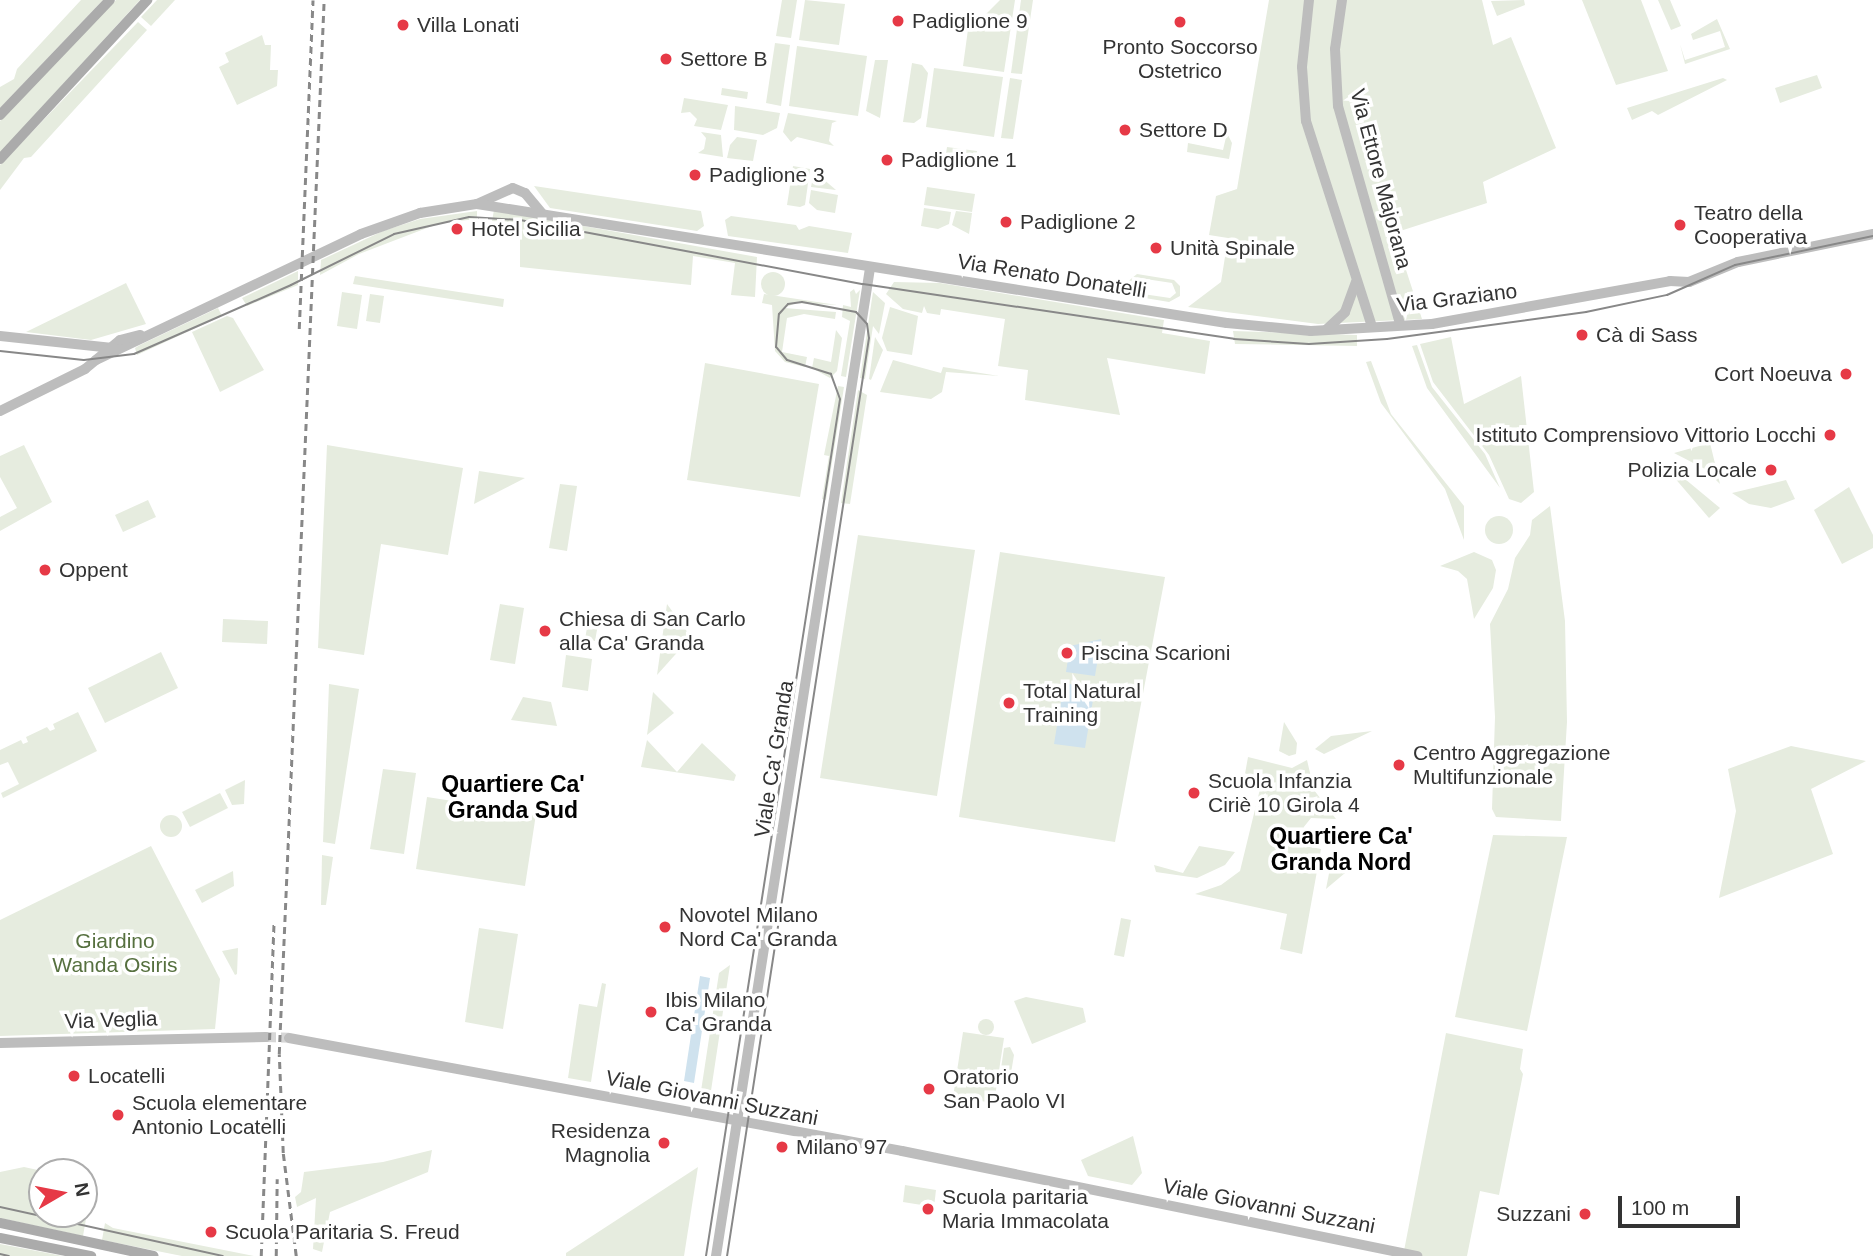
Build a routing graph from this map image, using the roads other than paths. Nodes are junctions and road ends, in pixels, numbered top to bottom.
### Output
1 (110, 0) edge
2 (147, 0) edge
3 (1309, 0) edge
4 (1342, 0) edge
5 (0, 115) edge
6 (0, 159) edge
7 (501, 191) junction
8 (529, 198) junction
9 (477, 204) junction
10 (511, 209) junction
11 (543, 214) junction
12 (1873, 234) edge
13 (870, 268) junction
14 (1355, 275) junction
15 (1227, 323) joint
16 (1400, 324) junction
17 (1372, 327) junction
18 (1325, 330) junction
19 (0, 336) edge
20 (124, 343) junction
21 (80, 345) junction
22 (111, 348) junction
23 (96, 360) junction
24 (85, 369) junction
25 (0, 411) edge
26 (266, 1037) tunnel mouth
27 (289, 1038) tunnel mouth
28 (0, 1043) edge
29 (737, 1122) junction
30 (0, 1223) edge
31 (0, 1238) edge
32 (89, 1256) edge
33 (154, 1256) edge
34 (716, 1256) edge
35 (1417, 1256) edge

1 - 5 main road
2 - 6 main road
3 - 14 street
4 - 16 street, Via Ettore Majorana
7 - 8 street
7 - 9 street
7 - 10 street
8 - 10 street
8 - 11 street
9 - 10 street, Via Renato Donatelli
9 - 20 street
10 - 11 street, Via Renato Donatelli
11 - 13 street, Via Renato Donatelli
12 - 16 street, Via Graziano
13 - 15 street, Via Renato Donatelli
13 - 29 street, Viale Ca' Granda
14 - 17 street
14 - 18 street
15 - 18 street, Via Graziano
16 - 17 street, Via Graziano
17 - 18 street, Via Graziano
19 - 21 street
20 - 21 street
20 - 22 street
20 - 23 street
21 - 22 street
21 - 24 street
22 - 23 street
23 - 24 street
24 - 25 street
26 - 28 street, Via Veglia
27 - 29 street, Viale Giovanni Suzzani
29 - 34 street, Viale Ca' Granda
29 - 35 street, Viale Giovanni Suzzani
30 - 33 main road
31 - 32 main road

